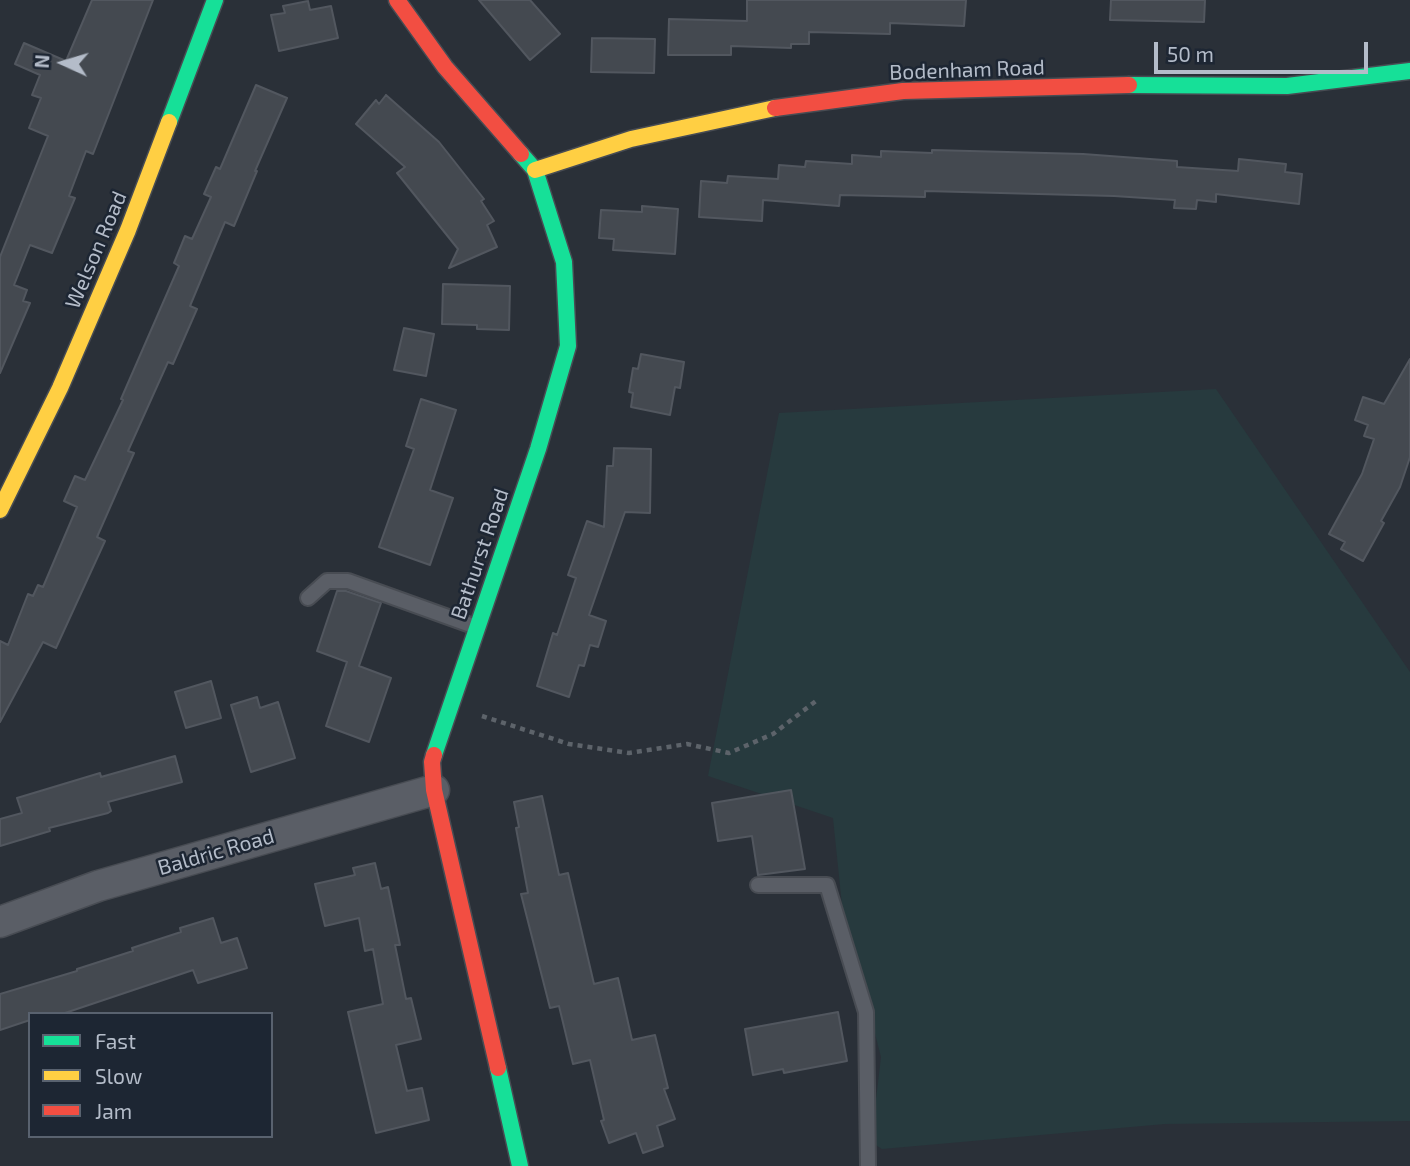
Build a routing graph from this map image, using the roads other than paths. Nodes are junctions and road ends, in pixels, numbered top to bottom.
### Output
1 (215, 0) edge
2 (397, 0) edge
3 (1410, 71) edge
4 (535, 170) junction
5 (0, 510) edge
6 (308, 598) dead end
7 (477, 628) junction
8 (434, 790) junction
9 (758, 885) dead end
10 (0, 922) edge
11 (520, 1166) edge
12 (868, 1166) edge

1 - 5 street, Welson Road
2 - 4 street, Bathurst Road
3 - 4 street, Bodenham Road
4 - 7 street, Bathurst Road
6 - 7 lane
7 - 8 street, Bathurst Road
8 - 10 street, Baldric Road
8 - 11 street, Bathurst Road
9 - 12 lane

